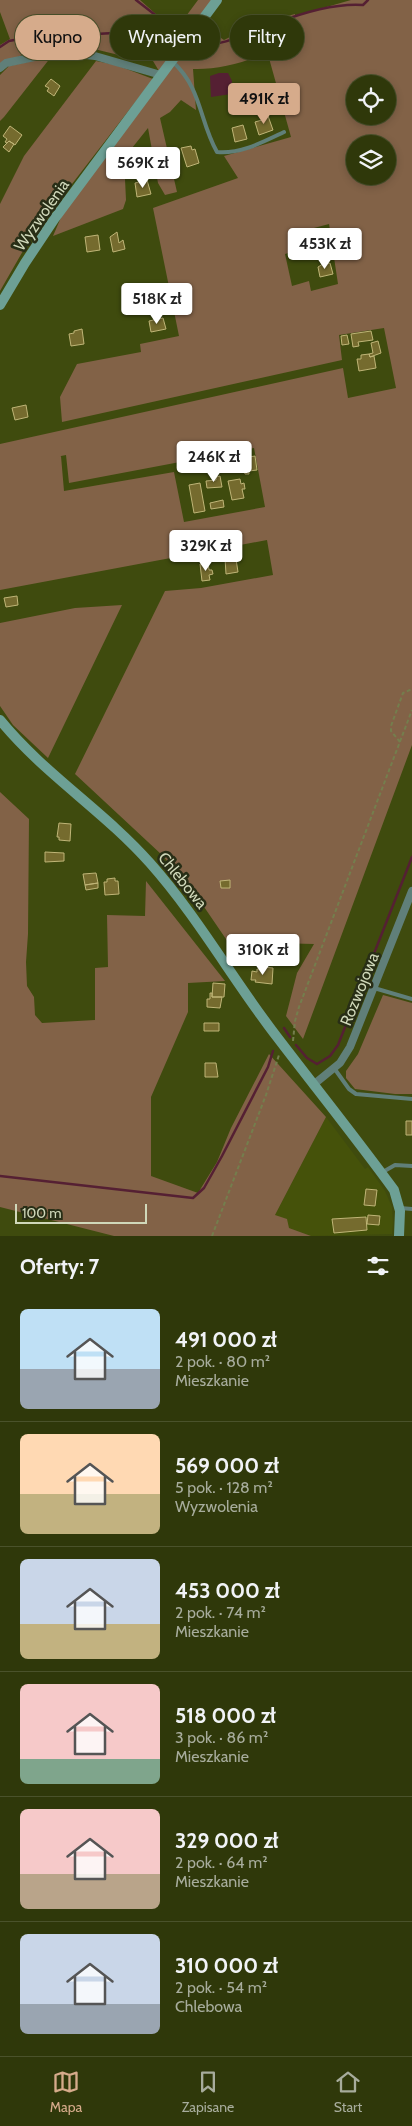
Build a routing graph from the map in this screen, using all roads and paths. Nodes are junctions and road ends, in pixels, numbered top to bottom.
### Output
1 (217, 0) edge
2 (172, 61) junction
3 (0, 68) edge
4 (161, 75) junction
5 (284, 132) dead end
6 (0, 305) edge
7 (412, 688) edge
8 (412, 710) edge
9 (0, 720) edge
10 (400, 742) junction
11 (412, 891) edge
12 (374, 988) junction
13 (412, 999) edge
14 (285, 1047) junction
15 (334, 1068) junction
16 (313, 1085) junction
17 (412, 1098) edge
18 (412, 1166) edge
19 (381, 1173) junction
20 (400, 1208) junction
21 (412, 1209) edge
22 (212, 1236) edge
23 (399, 1236) edge

1 - 2 street, Wyzwolenia
2 - 4 street, Wyzwolenia
2 - 5 lane
3 - 4 street
4 - 6 street, Wyzwolenia
7 - 10 path
8 - 10 path
9 - 14 street, Chlebowa
10 - 14 path
11 - 12 street, Rozwojowa
12 - 13 lane
12 - 15 street, Rozwojowa
14 - 16 street, Chlebowa
14 - 22 path
15 - 16 street, Rozwojowa
15 - 17 lane
16 - 19 street, Chlebowa
18 - 19 lane
19 - 20 street, Chlebowa
20 - 21 lane
20 - 23 street, Chlebowa

